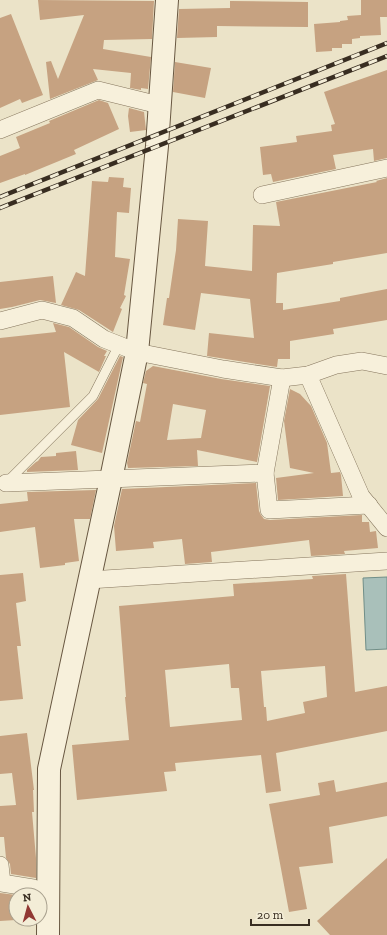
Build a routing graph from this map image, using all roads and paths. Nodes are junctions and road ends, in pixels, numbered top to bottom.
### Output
1 (167, 0) edge
2 (159, 105) junction
3 (0, 130) edge
4 (387, 168) edge
5 (262, 195) dead end
6 (0, 321) edge
7 (128, 348) junction
8 (387, 366) edge
9 (308, 375) junction
10 (282, 378) junction
11 (264, 473) junction
12 (111, 479) junction
13 (3, 485) edge
14 (368, 505) junction
15 (387, 528) edge
16 (387, 561) edge
17 (90, 580) junction
18 (0, 865) edge
19 (1, 883) edge
20 (27, 887) edge
21 (48, 894) edge

1 - 2 street
2 - 3 street
2 - 7 street
4 - 5 street
6 - 7 street
7 - 10 street
7 - 12 street
7 - 13 lane
8 - 9 street
9 - 10 street
9 - 14 street
10 - 11 street
11 - 12 street
11 - 14 street
12 - 13 street
12 - 17 street
14 - 15 street
16 - 17 street
17 - 21 street
18 - 19 street
19 - 20 street

